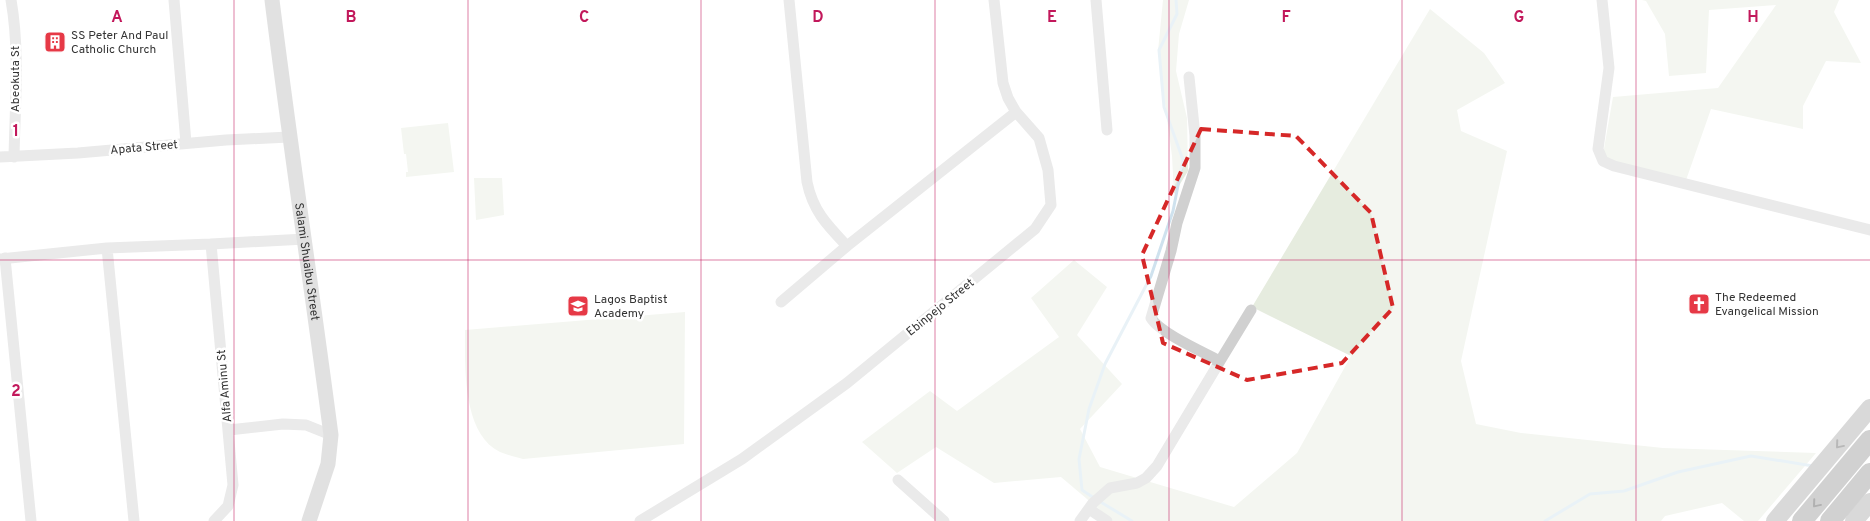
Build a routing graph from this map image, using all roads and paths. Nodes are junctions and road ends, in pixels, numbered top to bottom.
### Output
1 (12, 0) edge
2 (174, 0) edge
3 (272, 0) edge
4 (789, 0) edge
5 (994, 0) edge
6 (1096, 0) edge
7 (1602, 0) edge
8 (1189, 77) dead end
9 (1016, 112) junction
10 (1107, 130) dead end
11 (289, 138) junction
12 (186, 143) junction
13 (0, 157) edge
14 (14, 157) junction
15 (1870, 230) edge
16 (305, 238) junction
17 (211, 244) junction
18 (847, 246) junction
19 (107, 248) junction
20 (2, 258) edge
21 (781, 302) dead end
22 (1251, 310) dead end
23 (1220, 361) junction
24 (1870, 408) edge
25 (229, 430) junction
26 (331, 435) junction
27 (1870, 440) edge
28 (1870, 473) edge
29 (898, 480) dead end
30 (1870, 502) edge
31 (1091, 506) junction
32 (31, 521) edge
33 (134, 521) edge
34 (214, 521) edge
35 (309, 521) edge
36 (640, 521) edge
37 (944, 521) edge
38 (1080, 521) edge
39 (1107, 521) edge
40 (1775, 521) edge
41 (1802, 521) edge
42 (1830, 521) edge
43 (1854, 521) edge

1 - 14 street, Abeokuta St
2 - 12 street
3 - 11 street, Salami Shuaibu Street
4 - 18 street
5 - 9 street, Ebinpejo Street
6 - 10 street
7 - 15 street
8 - 23 street
9 - 18 street
9 - 36 street, Ebinpejo Street
11 - 12 street, Apata Street
11 - 16 street, Salami Shuaibu Street
12 - 14 street, Apata Street
13 - 14 street, Apata Street
16 - 17 street
16 - 26 street, Salami Shuaibu Street
17 - 19 street
17 - 25 street, Alfa Aminu St
18 - 21 street
19 - 20 street
19 - 33 street
20 - 32 street
22 - 23 street
23 - 31 street
24 -> 40 main road
25 - 26 street
25 - 34 street, Alfa Aminu St
26 - 35 street, Salami Shuaibu Street
27 -> 41 highway
28 - 42 highway
29 - 37 street
30 - 43 main road
31 - 38 street
31 - 39 street

